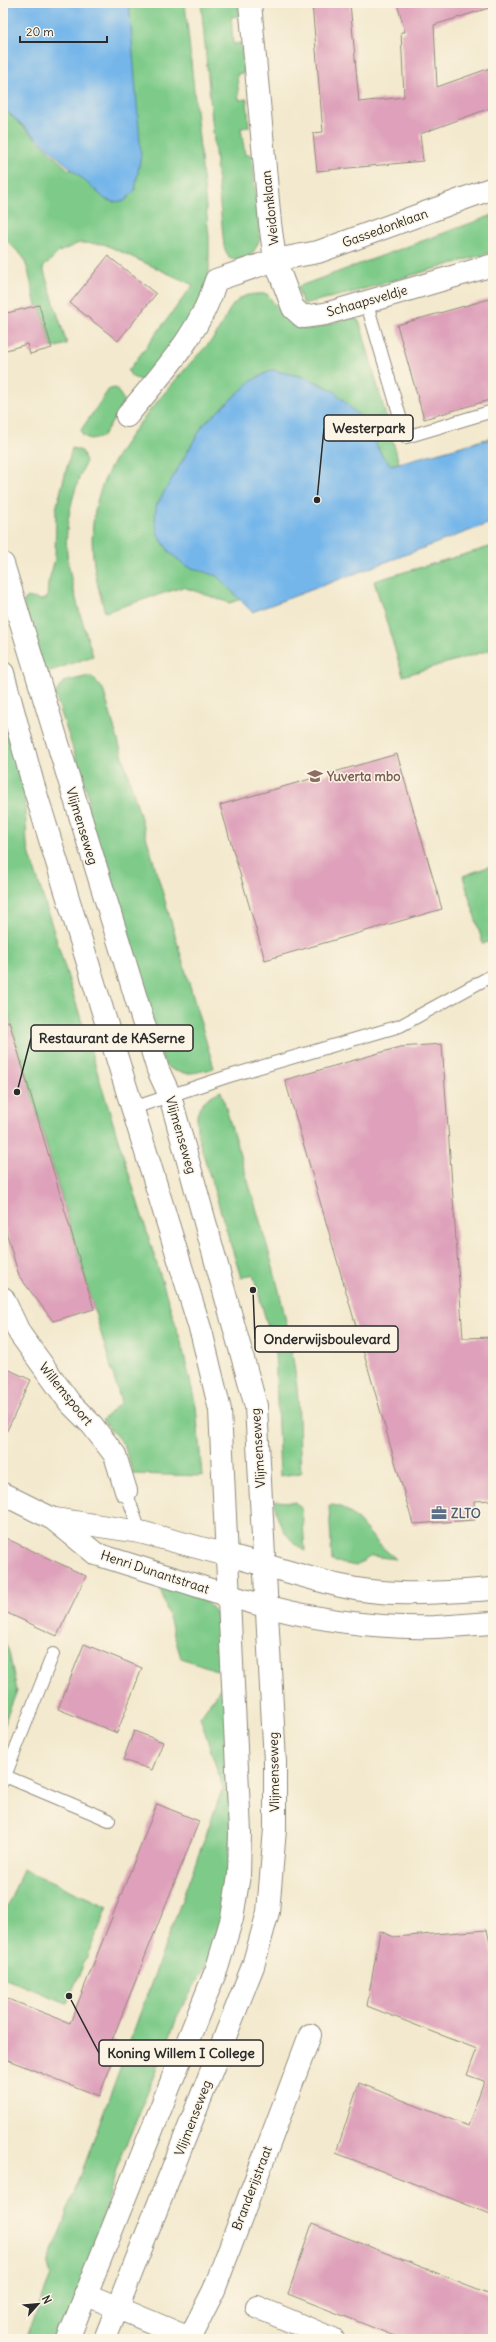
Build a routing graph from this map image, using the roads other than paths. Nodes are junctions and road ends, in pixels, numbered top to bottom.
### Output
1 (250, 3) edge
2 (493, 188) edge
3 (275, 260) junction
4 (493, 265) edge
5 (366, 302) junction
6 (493, 411) edge
7 (127, 416) dead end
8 (3, 564) edge
9 (3, 673) edge
10 (493, 975) edge
11 (170, 1096) junction
12 (133, 1108) junction
13 (3, 1298) edge
14 (126, 1491) joint
15 (3, 1494) edge
16 (53, 1519) junction
17 (140, 1532) junction
18 (227, 1555) junction
19 (265, 1564) junction
20 (493, 1589) edge
21 (230, 1596) junction
22 (267, 1607) junction
23 (493, 1623) edge
24 (53, 1654) dead end
25 (4, 1779) edge
26 (109, 1820) dead end
27 (310, 2035) dead end
28 (85, 2294) junction
29 (257, 2307) dead end
30 (116, 2309) junction
31 (68, 2339) edge
32 (105, 2339) edge
33 (189, 2339) edge
34 (333, 2339) edge

1 - 3 street, Weidonklaan
2 - 3 street, Gassedonklaan
3 - 5 street, Schaapsveldje
3 - 7 street, Weidonklaan
4 - 5 street, Schaapsveldje
5 - 6 lane
8 - 11 street, Vlijmenseweg
9 - 12 street
10 - 11 lane
11 - 12 lane
11 - 19 street, Vlijmenseweg
12 - 18 street
13 - 14 street, Willemspoort
14 - 17 lane
15 - 16 street, Henri Dunantstraat
16 - 17 street, Henri Dunantstraat
16 - 21 street, Henri Dunantstraat
17 - 18 street, Henri Dunantstraat
18 - 19 street, Henri Dunantstraat
18 - 21 street
19 - 20 street, Henri Dunantstraat
19 - 22 street, Vlijmenseweg
21 - 22 street, Henri Dunantstraat
21 - 28 street
22 - 23 street, Henri Dunantstraat
22 - 30 street, Vlijmenseweg
24 - 25 lane
25 - 26 lane
27 - 33 street, Branderijstraat
28 - 30 street
28 - 31 street
29 - 34 street
30 - 32 street, Vlijmenseweg
30 - 33 street

